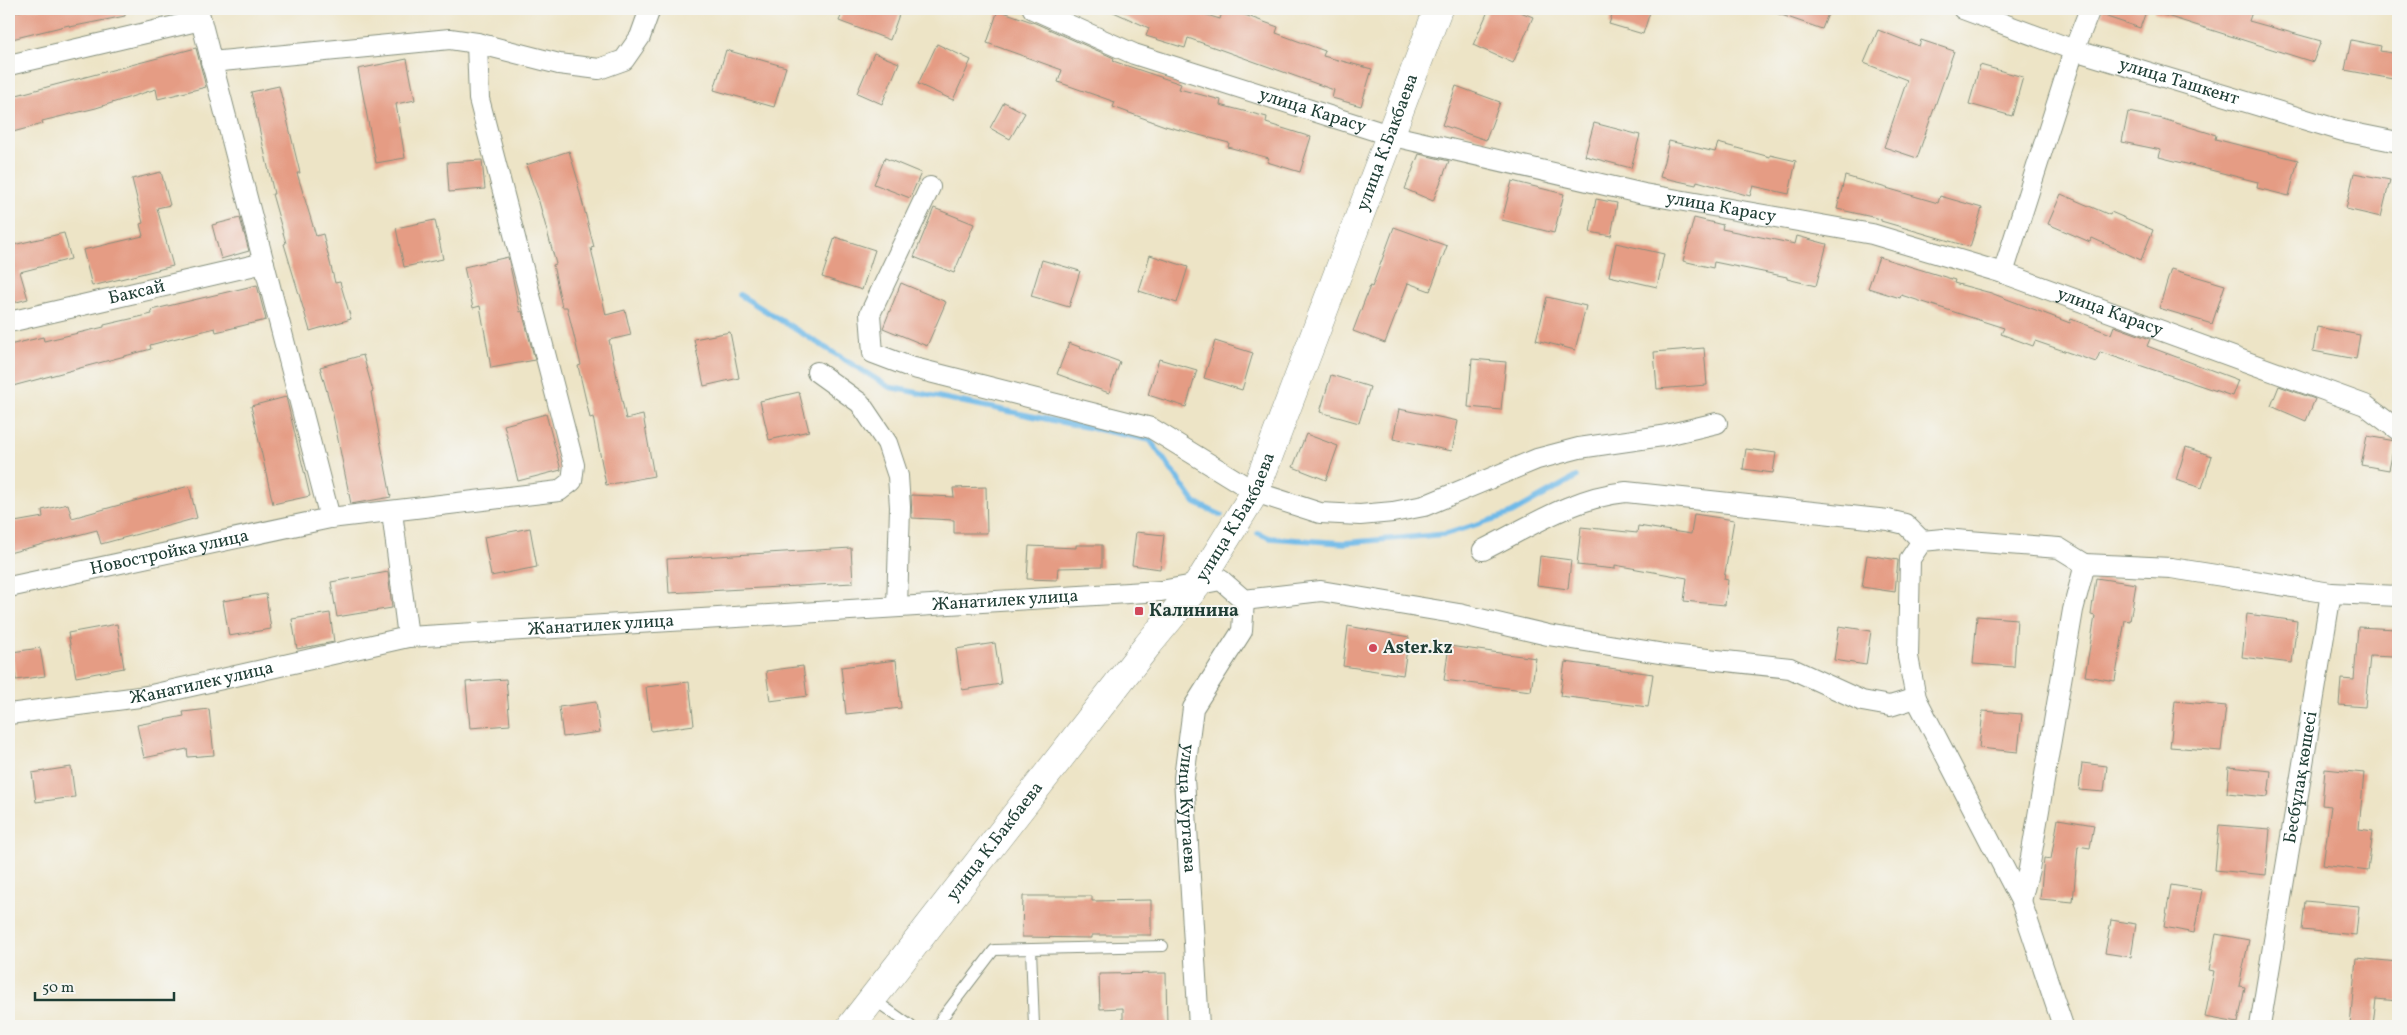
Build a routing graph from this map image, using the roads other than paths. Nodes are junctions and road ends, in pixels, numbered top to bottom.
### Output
1 (650, 9) edge
2 (1033, 9) edge
3 (1438, 9) edge
4 (1963, 9) edge
5 (2090, 9) edge
6 (199, 15) edge
7 (477, 43) junction
8 (2074, 50) junction
9 (211, 62) junction
10 (9, 65) edge
11 (1389, 135) junction
12 (2398, 142) edge
13 (930, 187) dead end
14 (264, 263) junction
15 (2003, 273) junction
16 (9, 322) edge
17 (817, 372) dead end
18 (1716, 423) dead end
19 (2398, 430) edge
20 (1255, 492) junction
21 (392, 512) junction
22 (330, 518) junction
23 (1922, 541) junction
24 (1483, 550) dead end
25 (2084, 564) junction
26 (1198, 584) junction
27 (9, 587) edge
28 (2331, 593) junction
29 (2398, 596) edge
30 (1244, 600) junction
31 (897, 607) junction
32 (408, 637) junction
33 (1916, 698) junction
34 (9, 714) edge
35 (2021, 902) junction
36 (1163, 946) dead end
37 (1031, 949) junction
38 (872, 998) junction
39 (851, 1026) edge
40 (911, 1026) edge
41 (936, 1026) edge
42 (1034, 1026) edge
43 (1199, 1026) edge
44 (2063, 1026) edge
45 (2260, 1026) edge

1 - 7 street
2 - 11 street, улица Карасу
3 - 11 street, улица К.Бакбаева
4 - 8 street, улица Ташкент
5 - 8 street
6 - 9 street
6 - 10 street
7 - 9 street
7 - 21 street, Новостройка улица
8 - 12 street, улица Ташкент
8 - 15 street
9 - 14 street
11 - 15 street, улица Карасу
11 - 20 street, улица К.Бакбаева
13 - 20 street
14 - 16 street, Баксай
14 - 22 street
15 - 19 street, улица Карасу
17 - 31 street
18 - 20 street
20 - 26 street, улица К.Бакбаева
21 - 22 street, Новостройка улица
21 - 32 street
22 - 27 street, Новостройка улица
23 - 24 street
23 - 25 street
23 - 33 street
25 - 28 street
25 - 35 street
26 - 30 street
26 - 31 street, Жанатилек улица
26 - 38 street, улица К.Бакбаева
28 - 29 street
28 - 45 street, Бесбұлақ көшесі
30 - 33 street
30 - 43 street, улица Куртаева
31 - 32 street, Жанатилек улица
32 - 34 street, Жанатилек улица
33 - 35 street
35 - 44 street
36 - 37 lane
37 - 41 lane
37 - 42 lane
38 - 39 street, улица К.Бакбаева
38 - 40 lane

